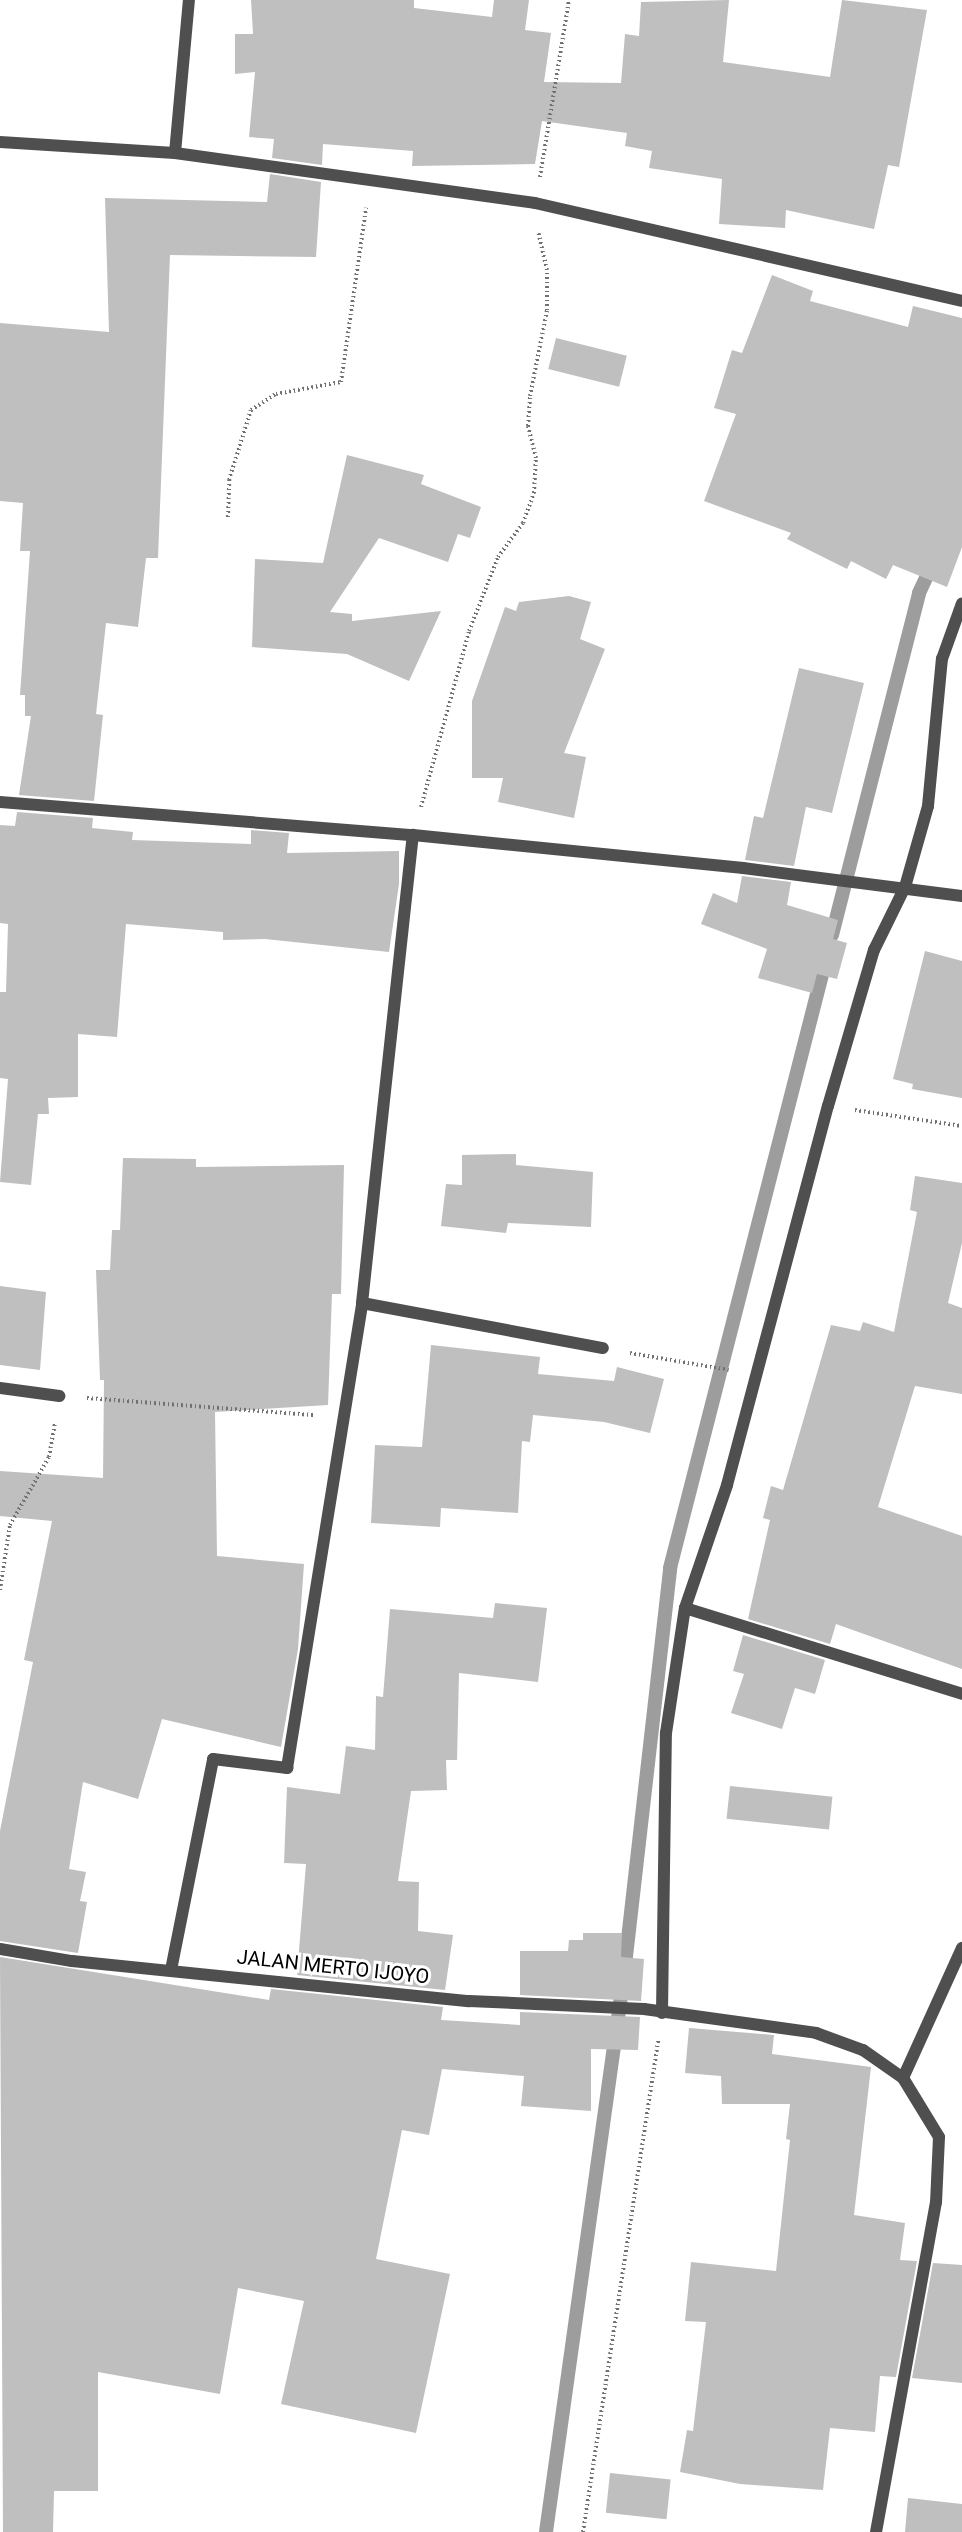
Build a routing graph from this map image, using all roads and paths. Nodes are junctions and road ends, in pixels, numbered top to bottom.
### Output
1 (189, 0) edge
2 (569, 0) edge
3 (0, 142) edge
4 (175, 153) junction
5 (370, 178) junction
6 (535, 202) junction
7 (962, 301) edge
8 (228, 518) dead end
9 (962, 603) edge
10 (0, 802) edge
11 (413, 835) junction
12 (905, 887) junction
13 (962, 896) edge
14 (828, 1106) junction
15 (962, 1126) edge
16 (362, 1303) junction
17 (603, 1348) joint
18 (715, 1369) dead end
19 (0, 1388) edge
20 (58, 1396) junction
21 (346, 1417) junction
22 (0, 1590) edge
23 (685, 1608) junction
24 (962, 1694) edge
25 (962, 1948) edge
26 (0, 1949) edge
27 (171, 1970) junction
28 (662, 2013) junction
29 (903, 2078) junction
30 (583, 2532) edge
31 (876, 2532) edge

1 - 4 street
2 - 6 path
3 - 4 street
4 - 5 street
5 - 6 street
5 - 8 path
6 - 7 street
6 - 11 path
9 - 12 street
10 - 11 street
11 - 12 street
11 - 16 street
12 - 13 street
12 - 14 street
14 - 15 path
14 - 23 street
16 - 17 street
16 - 21 street
17 - 18 path
19 - 20 street
20 - 21 path
20 - 22 path
21 - 27 street
23 - 24 street
23 - 28 street
25 - 29 street
26 - 27 street, JALAN MERTO IJOYO
27 - 28 street, JALAN MERTO IJOYO
28 - 29 street, JALAN MERTO IJOYO
28 - 30 path
29 - 31 street

